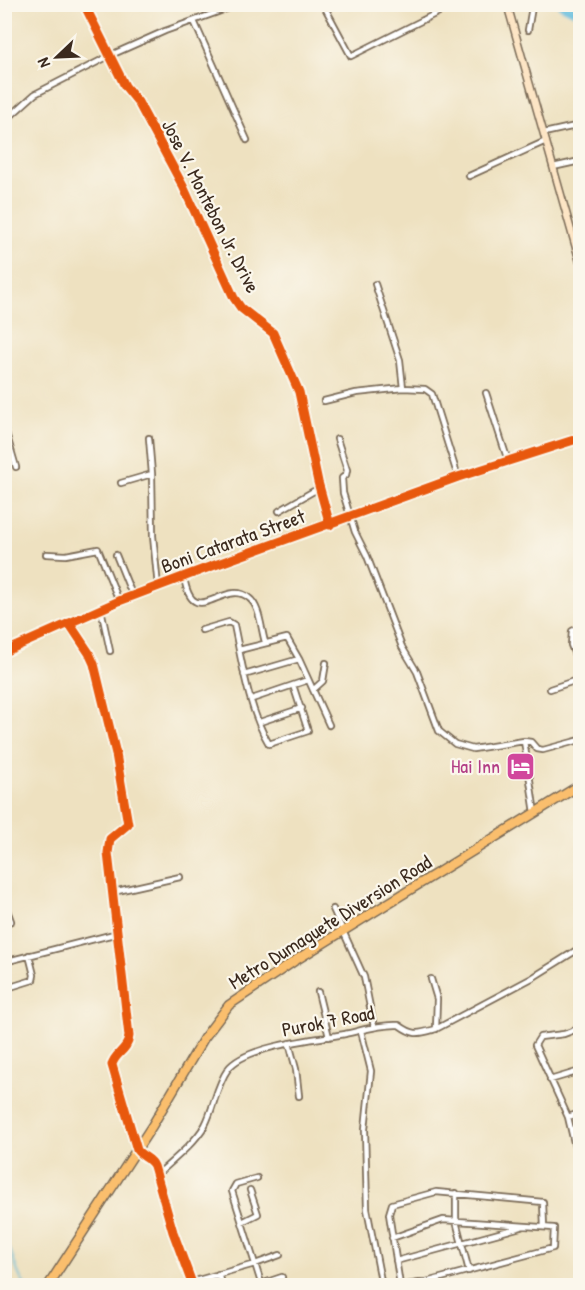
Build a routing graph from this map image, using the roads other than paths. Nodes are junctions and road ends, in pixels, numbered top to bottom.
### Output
1 (84, 4) edge
2 (240, 4) edge
3 (322, 4) edge
4 (455, 4) edge
5 (507, 4) edge
6 (520, 4) edge
7 (533, 6) edge
8 (194, 21) junction
9 (528, 30) dead end
10 (111, 55) junction
11 (4, 122) edge
12 (580, 125) edge
13 (544, 134) junction
14 (247, 140) dead end
15 (546, 141) junction
16 (580, 161) edge
17 (553, 167) junction
18 (469, 176) dead end
19 (578, 241) edge
20 (580, 262) edge
21 (375, 284) dead end
22 (403, 388) junction
23 (486, 393) dead end
24 (324, 401) dead end
25 (4, 426) edge
26 (149, 438) dead end
27 (580, 438) edge
28 (337, 440) dead end
29 (508, 461) junction
30 (16, 467) dead end
31 (152, 474) junction
32 (458, 477) junction
33 (121, 483) dead end
34 (319, 488) junction
35 (279, 512) dead end
36 (351, 516) junction
37 (330, 525) junction
38 (46, 554) dead end
39 (116, 555) dead end
40 (183, 578) junction
41 (158, 587) junction
42 (133, 597) junction
43 (119, 601) junction
44 (101, 609) junction
45 (69, 623) junction
46 (580, 627) edge
47 (202, 630) dead end
48 (264, 642) junction
49 (239, 650) junction
50 (110, 651) dead end
51 (4, 652) edge
52 (299, 659) junction
53 (326, 663) dead end
54 (244, 675) junction
55 (308, 680) junction
56 (293, 685) junction
57 (550, 689) dead end
58 (313, 690) junction
59 (252, 699) junction
60 (302, 708) junction
61 (260, 723) junction
62 (329, 724) dead end
63 (580, 740) edge
64 (524, 741) junction
65 (580, 785) edge
66 (535, 813) junction
67 (180, 877) dead end
68 (113, 892) junction
69 (4, 902) edge
70 (333, 909) dead end
71 (4, 924) edge
72 (343, 931) junction
73 (118, 933) junction
74 (580, 948) edge
75 (28, 955) junction
76 (4, 962) edge
77 (432, 979) dead end
78 (4, 989) edge
79 (318, 992) dead end
80 (374, 1027) junction
81 (580, 1028) edge
82 (436, 1029) junction
83 (361, 1031) junction
84 (329, 1037) junction
85 (289, 1043) junction
86 (580, 1071) edge
87 (550, 1080) junction
88 (298, 1096) dead end
89 (580, 1113) edge
90 (568, 1117) junction
91 (137, 1150) junction
92 (579, 1156) edge
93 (580, 1168) edge
94 (157, 1175) junction
95 (257, 1178) dead end
96 (250, 1190) dead end
97 (456, 1193) junction
98 (456, 1221) junction
99 (242, 1222) junction
100 (524, 1226) junction
101 (544, 1227) junction
102 (392, 1238) junction
103 (461, 1243) junction
104 (280, 1254) dead end
105 (396, 1261) junction
106 (255, 1264) junction
107 (469, 1271) junction
108 (218, 1274) junction
109 (282, 1276) dead end
110 (192, 1284) edge
111 (427, 1284) edge
112 (261, 1285) edge
113 (400, 1285) edge
114 (48, 1286) edge
115 (222, 1286) edge
116 (382, 1286) edge

1 - 10 street, Jose V. Montebon Jr. Drive
2 - 8 street
3 - 4 street
5 - 13 street
6 - 7 street
7 - 9 street
8 - 10 street
8 - 14 street
10 - 11 street
10 - 34 street, Jose V. Montebon Jr. Drive
12 - 13 street
13 - 15 street
15 - 17 street
15 - 18 street
16 - 17 street
17 - 19 street
19 - 20 street
21 - 22 street
22 - 24 street
22 - 32 street
23 - 29 street
25 - 30 street
26 - 31 street
27 - 29 street, Boni Catarata Street
28 - 36 street
29 - 32 street, Boni Catarata Street
31 - 33 street
31 - 41 street
32 - 36 street, Boni Catarata Street
34 - 35 street
34 - 37 street, Jose V. Montebon Jr. Drive
36 - 37 street, Boni Catarata Street
36 - 64 street
37 - 40 street, Boni Catarata Street
38 - 43 street
39 - 42 street
40 - 41 street, Boni Catarata Street
40 - 48 street
41 - 42 street, Boni Catarata Street
42 - 43 street, Boni Catarata Street
43 - 44 street, Boni Catarata Street
44 - 45 street, Boni Catarata Street
44 - 50 street
45 - 51 street, Boni Catarata Street
45 - 68 street
46 - 57 street
47 - 49 street
48 - 49 street
48 - 52 street
49 - 54 street
52 - 54 street
52 - 55 street
53 - 58 street
54 - 59 street
55 - 56 street
55 - 58 street
56 - 59 street
56 - 60 street
58 - 62 street
59 - 61 street
60 - 61 street
60 - 61 street
63 - 64 street
64 - 66 street
65 - 66 highway, Metro Dumaguete Diversion Road
66 - 72 highway, Metro Dumaguete Diversion Road
67 - 68 street
68 - 73 street
69 - 71 street
70 - 72 street
72 - 80 street
72 - 91 highway, Metro Dumaguete Diversion Road
73 - 75 street
73 - 91 street
74 - 82 street, Purok 7 Road
75 - 76 street
75 - 78 street
77 - 82 street
79 - 84 street
80 - 82 street, Purok 7 Road
80 - 83 street, Purok 7 Road
81 - 87 street
83 - 84 street, Purok 7 Road
83 - 116 street
84 - 85 street, Purok 7 Road
85 - 88 street
85 - 94 street, Purok 7 Road
86 - 87 street
87 - 90 street
89 - 90 street
90 - 92 street
91 - 94 street
91 - 114 highway, Metro Dumaguete Diversion Road
92 - 93 street
94 - 110 street
95 - 99 street
96 - 99 street
97 - 98 street
97 - 101 street
97 - 102 street
98 - 100 street
98 - 102 street
98 - 103 street
99 - 106 street
100 - 101 street
100 - 103 street
101 - 107 street
102 - 105 street
103 - 105 street
103 - 107 street
104 - 106 street
105 - 113 street
106 - 108 street
106 - 112 street
107 - 111 street
108 - 110 street
108 - 115 street
109 - 112 street
111 - 113 street

